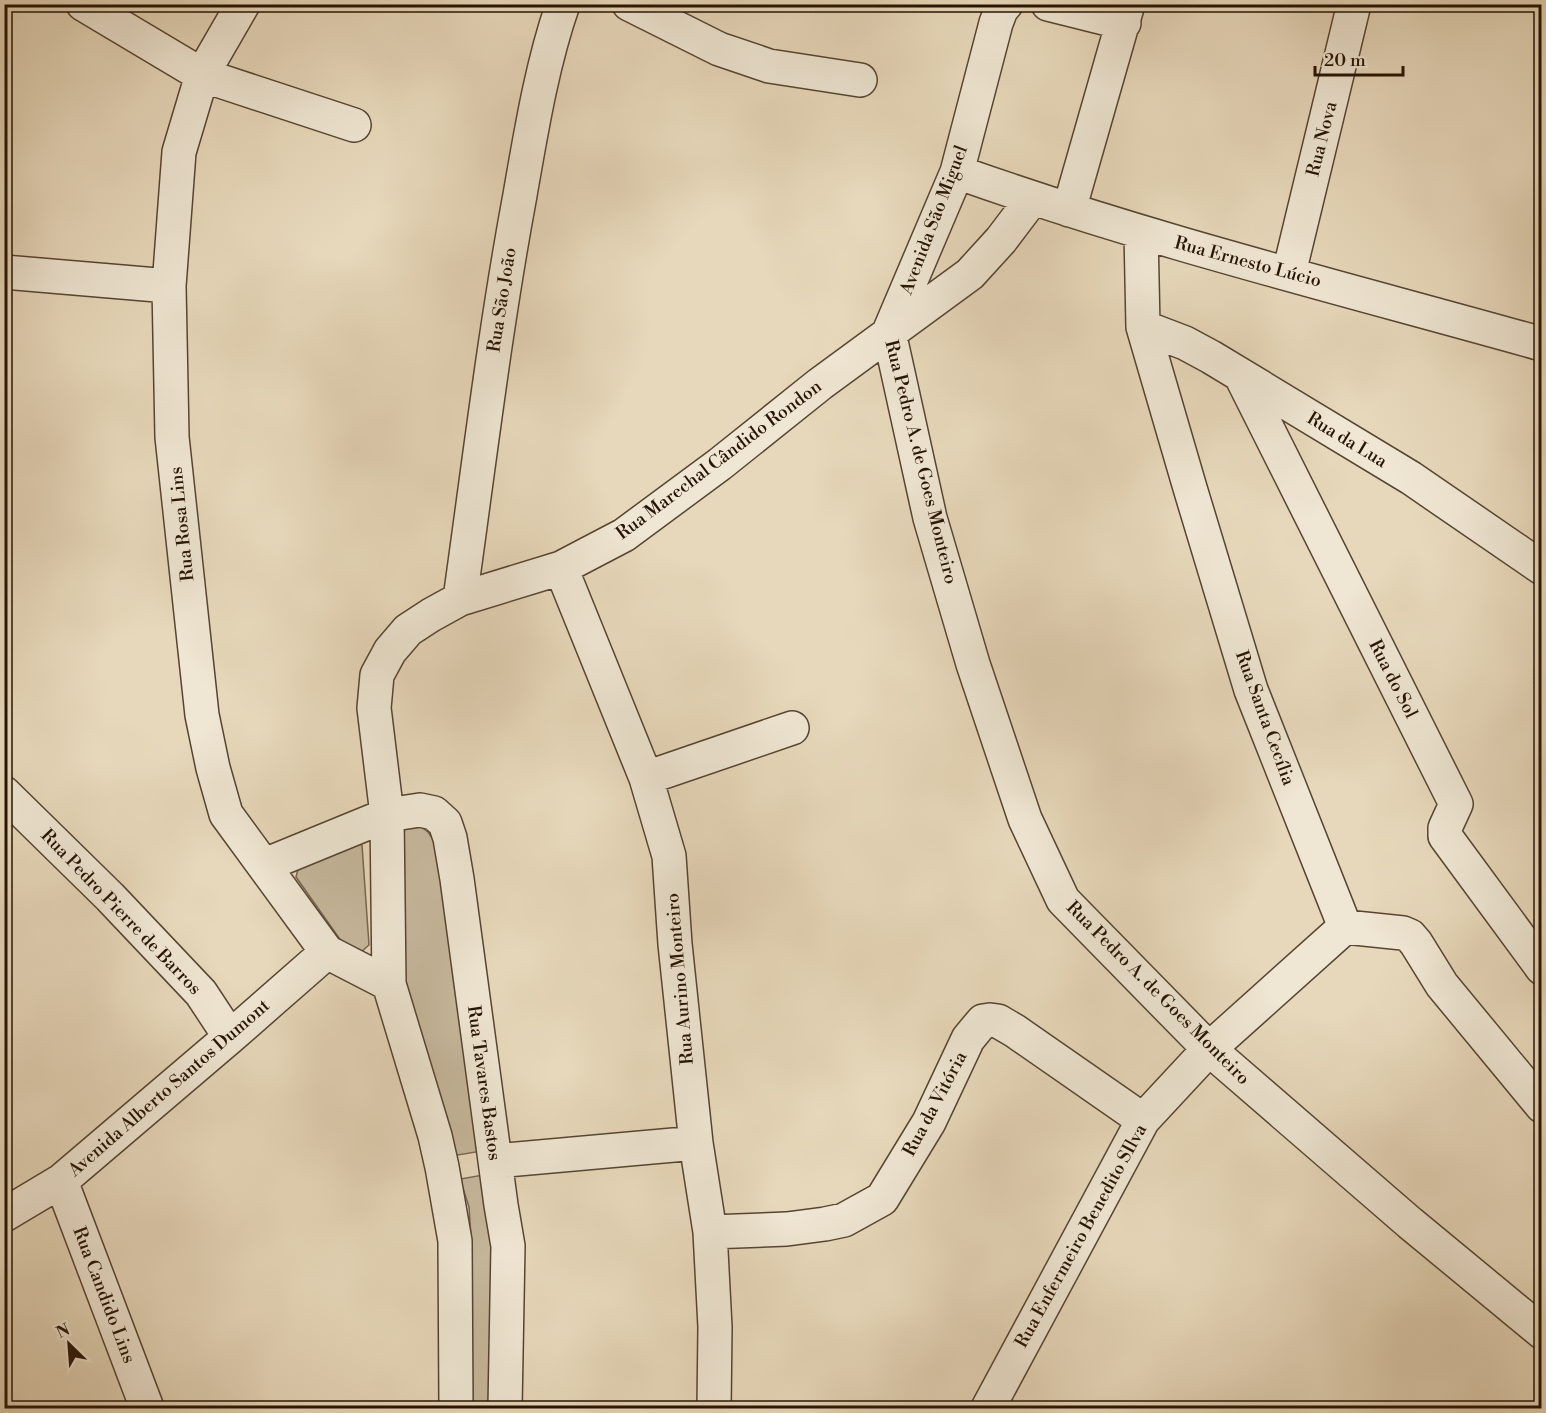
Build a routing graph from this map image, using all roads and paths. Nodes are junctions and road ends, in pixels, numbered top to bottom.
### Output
1 (83, 4) edge
2 (243, 4) edge
3 (563, 4) edge
4 (628, 4) edge
5 (1006, 4) edge
6 (1048, 4) edge
7 (1354, 4) edge
8 (1126, 14) edge
9 (202, 75) junction
10 (860, 80) dead end
11 (354, 125) dead end
12 (957, 172) junction
13 (1032, 199) junction
14 (1070, 210) junction
15 (1141, 232) junction
16 (4, 272) edge
17 (1289, 273) junction
18 (169, 286) junction
19 (1143, 327) junction
20 (889, 332) junction
21 (1542, 344) edge
22 (1241, 376) junction
23 (561, 568) junction
24 (1542, 568) edge
25 (460, 599) junction
26 (1542, 638) edge
27 (792, 728) dead end
28 (1542, 728) edge
29 (646, 778) junction
30 (4, 792) edge
31 (387, 815) junction
32 (265, 865) junction
33 (1346, 927) junction
34 (327, 952) junction
35 (1542, 968) edge
36 (389, 984) junction
37 (230, 1037) junction
38 (1209, 1049) junction
39 (1542, 1106) edge
40 (1143, 1120) junction
41 (696, 1143) junction
42 (495, 1161) junction
43 (60, 1181) junction
44 (5, 1214) edge
45 (710, 1232) junction
46 (1542, 1332) edge
47 (147, 1408) edge
48 (456, 1408) edge
49 (505, 1408) edge
50 (714, 1408) edge
51 (988, 1408) edge

1 - 9 street
2 - 9 street, Rua Rosa Lins
3 - 25 street, Rua São João
4 - 10 street
5 - 12 street, Avenida São Miguel
6 - 8 street
7 - 17 street, Rua Nova
8 - 14 street
9 - 11 street
9 - 18 street, Rua Rosa Lins
12 - 13 street, Rua Ernesto Lúcio
12 - 20 street, Avenida São Miguel
13 - 14 street, Rua Ernesto Lúcio
13 - 20 street, Rua Marechal Cândido Rondon
14 - 15 street, Rua Ernesto Lúcio
15 - 17 street, Rua Ernesto Lúcio
15 - 19 street, Rua Santa Cecília
16 - 18 street
17 - 21 street, Rua Ernesto Lúcio
18 - 32 street, Rua Rosa Lins
19 - 22 street, Rua da Lua
19 - 33 street, Rua Santa Cecília
20 - 23 street, Rua Marechal Cândido Rondon
20 - 38 street, Rua Pedro A. de Goes Monteiro
22 - 24 street, Rua da Lua
22 - 35 street, Rua do Sol
23 - 25 street, Rua Marechal Cândido Rondon
23 - 29 street, Rua Aurino Monteiro
25 - 31 street, Rua Marechal Cândido Rondon
26 - 28 path
27 - 29 street
29 - 41 street, Rua Aurino Monteiro
30 - 37 street, Rua Pedro Pierre de Barros
31 - 32 street, Rua Tavares Bastos
31 - 36 street
31 - 42 street, Rua Tavares Bastos
32 - 34 street, Rua Rosa Lins
33 - 38 street, Rua Enfermeiro Benedito SIlva
33 - 39 street
34 - 36 street, Rua Rosa Lins
34 - 37 street, Avenida Alberto Santos Dumont
36 - 48 street
37 - 43 street, Avenida Alberto Santos Dumont
38 - 40 street, Rua Enfermeiro Benedito SIlva
38 - 46 street, Rua Pedro A. de Goes Monteiro
40 - 45 street, Rua da Vitória
40 - 51 street, Rua Enfermeiro Benedito SIlva
41 - 42 street
41 - 45 street, Rua Aurino Monteiro
42 - 49 street, Rua Tavares Bastos
43 - 44 street, Avenida Alberto Santos Dumont
43 - 47 street, Rua Candido Lins
45 - 50 street, Rua Aurino Monteiro

